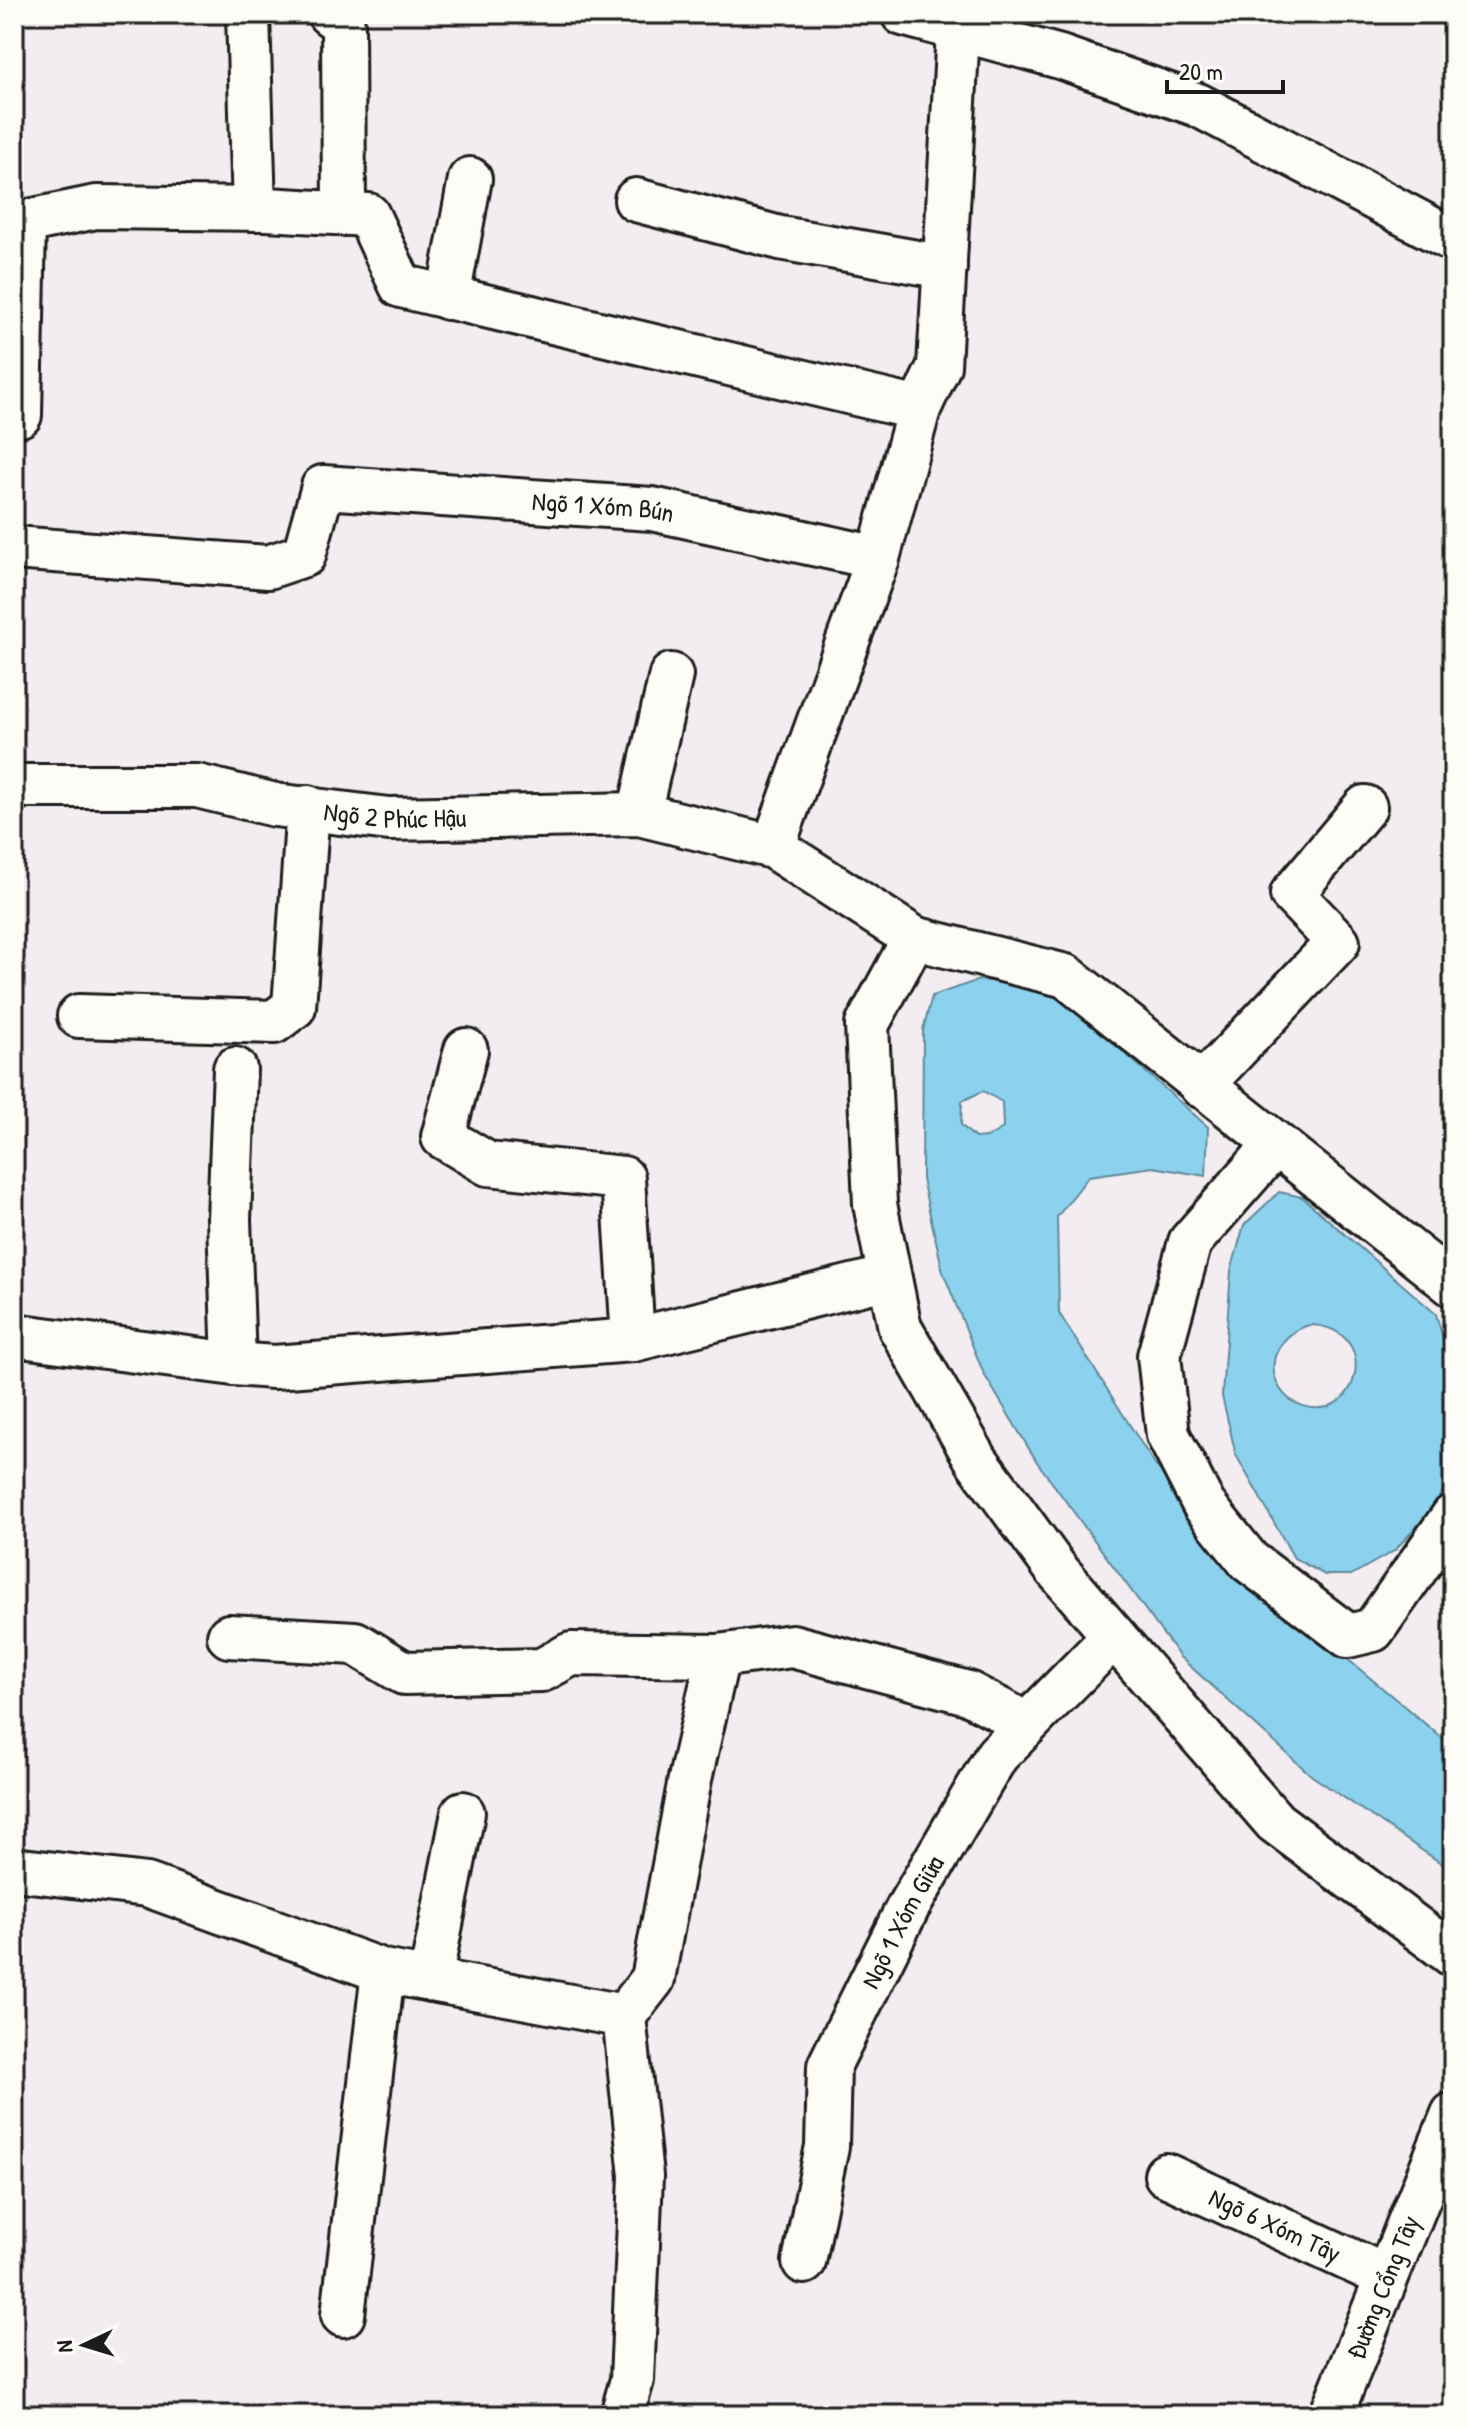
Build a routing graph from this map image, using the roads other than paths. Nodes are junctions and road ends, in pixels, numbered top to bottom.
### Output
1 (248, 14) edge
2 (329, 14) edge
3 (903, 14) edge
4 (959, 23) edge
5 (470, 179) dead end
6 (636, 200) dead end
7 (254, 209) junction
8 (344, 214) junction
9 (19, 223) edge
10 (1453, 240) edge
11 (945, 267) junction
12 (448, 298) junction
13 (919, 409) junction
14 (20, 415) dead end
15 (14, 548) edge
16 (878, 558) junction
17 (671, 675) dead end
18 (14, 786) edge
19 (308, 807) junction
20 (1365, 807) dead end
21 (639, 814) junction
22 (773, 847) junction
23 (914, 938) junction
24 (79, 1016) dead end
25 (466, 1050) dead end
26 (235, 1069) dead end
27 (1201, 1086) junction
28 (1275, 1145) junction
29 (889, 1277) junction
30 (1453, 1285) edge
31 (14, 1335) edge
32 (633, 1340) junction
33 (234, 1364) junction
34 (1453, 1516) edge
35 (229, 1636) dead end
36 (1114, 1636) junction
37 (718, 1656) junction
38 (1027, 1724) junction
39 (463, 1813) dead end
40 (14, 1869) edge
41 (1453, 1955) edge
42 (383, 1971) junction
43 (430, 1980) junction
44 (624, 2016) junction
45 (1453, 2114) edge
46 (1166, 2175) dead end
47 (804, 2262) dead end
48 (1385, 2276) junction
49 (343, 2315) dead end
50 (622, 2415) edge
51 (1331, 2415) edge

1 - 7 street
2 - 8 street
3 - 4 street
4 - 10 street
4 - 11 street
5 - 12 street
6 - 11 street
7 - 8 street
7 - 9 street
8 - 12 street
9 - 14 street
11 - 13 street
12 - 13 street
13 - 16 street
15 - 16 street, Ngõ 1 Xóm Bún
16 - 22 street
17 - 21 street
18 - 19 street, Ngõ 2 Phúc Hậu
19 - 21 street, Ngõ 2 Phúc Hậu
19 - 24 street
20 - 27 street
21 - 22 street, Ngõ 2 Phúc Hậu
22 - 23 street, Ngõ 2 Phúc Hậu
23 - 27 street, Ngõ 2 Phúc Hậu
23 - 29 street
25 - 32 street
26 - 33 street
27 - 28 street, Ngõ 2 Phúc Hậu
28 - 30 street, Ngõ 2 Phúc Hậu
28 - 34 street
29 - 32 street
29 - 36 street
31 - 33 street
32 - 33 street
35 - 37 street
36 - 38 street, Ngõ 1 Xóm Giữa
36 - 41 street
37 - 38 street
37 - 44 street
38 - 47 street, Ngõ 1 Xóm Giữa
39 - 43 street
40 - 42 street
42 - 43 street
42 - 49 street
43 - 44 street
44 - 50 street
45 - 48 street, Đường Cổng Tây
46 - 48 street, Ngõ 6 Xóm Tây
48 - 51 street, Đường Cổng Tây

